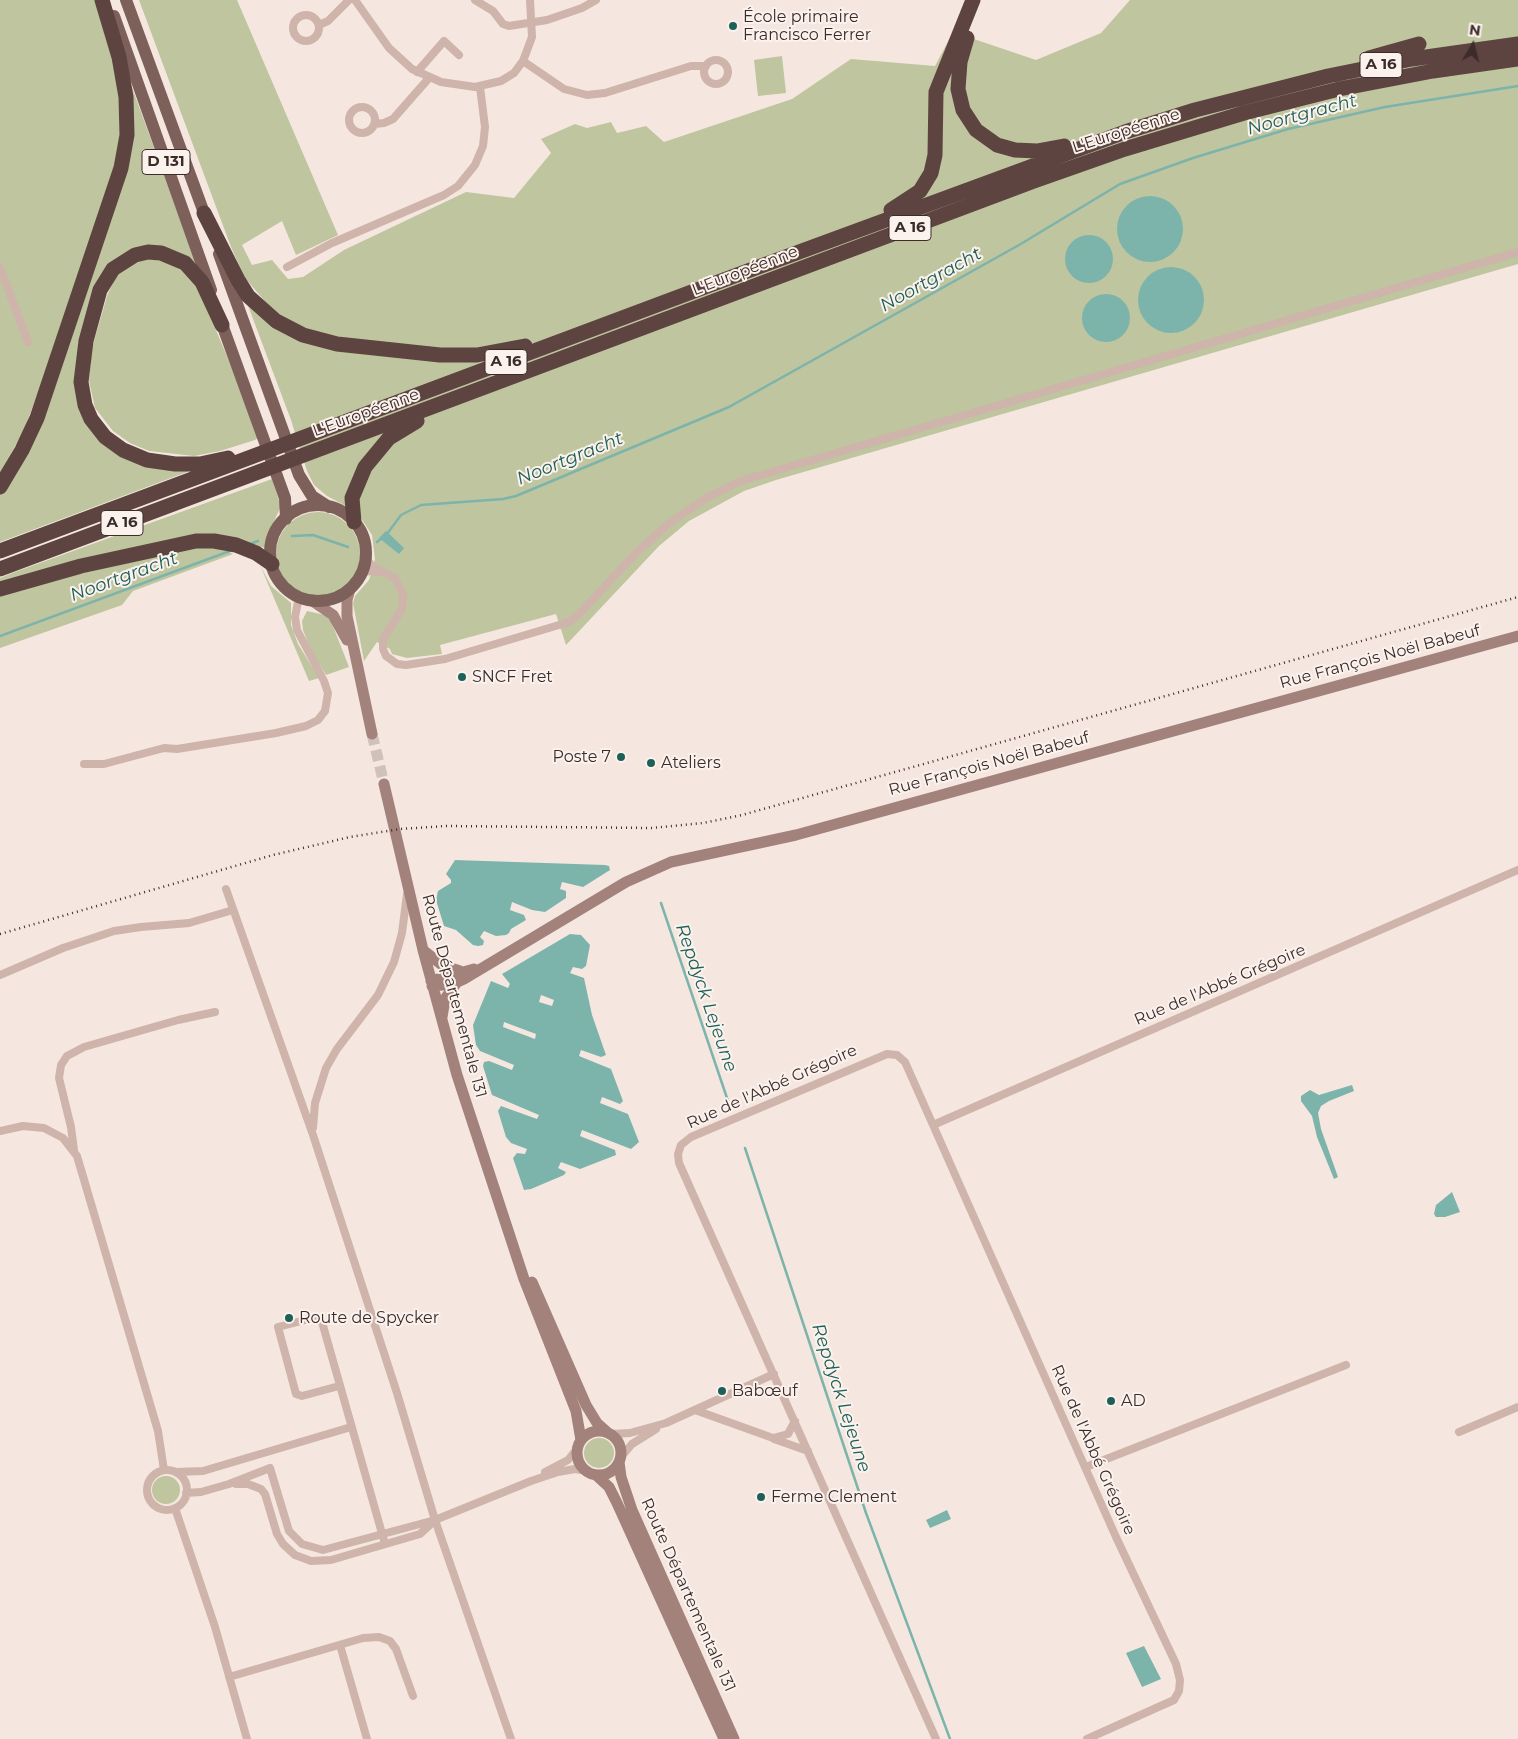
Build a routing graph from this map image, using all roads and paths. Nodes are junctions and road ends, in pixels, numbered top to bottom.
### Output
1 (102, 0) edge
2 (108, 0) edge
3 (126, 0) edge
4 (349, 0) edge
5 (355, 0) edge
6 (475, 0) edge
7 (530, 0) edge
8 (596, 0) edge
9 (973, 0) edge
10 (981, 0) edge
11 (532, 24) junction
12 (319, 25) dead end
13 (1419, 44) dead end
14 (1518, 44) edge
15 (459, 54) dead end
16 (1518, 59) edge
17 (523, 61) junction
18 (706, 66) dead end
19 (417, 72) junction
20 (429, 78) junction
21 (480, 86) junction
22 (1246, 97) junction
23 (1182, 114) junction
24 (375, 124) dead end
25 (204, 213) junction
26 (1518, 252) edge
27 (761, 266) junction
28 (287, 267) dead end
29 (0, 268) edge
30 (613, 321) junction
31 (222, 325) junction
32 (28, 342) dead end
33 (514, 376) junction
34 (239, 458) junction
35 (0, 487) edge
36 (329, 507) junction
37 (286, 519) junction
38 (354, 522) junction
39 (0, 551) edge
40 (366, 558) junction
41 (272, 564) junction
42 (0, 569) edge
43 (387, 573) junction
44 (361, 574) junction
45 (0, 589) edge
46 (350, 589) junction
47 (305, 599) junction
48 (1518, 636) edge
49 (356, 662) junction
50 (372, 734) tunnel mouth
51 (84, 764) dead end
52 (384, 784) tunnel mouth
53 (1518, 870) edge
54 (226, 889) dead end
55 (408, 889) junction
56 (233, 910) junction
57 (423, 950) junction
58 (487, 964) junction
59 (467, 972) junction
60 (0, 975) edge
61 (457, 982) junction
62 (432, 983) junction
63 (216, 1012) dead end
64 (442, 1021) junction
65 (933, 1125) junction
66 (0, 1131) edge
67 (313, 1135) junction
68 (75, 1152) junction
69 (503, 1214) junction
70 (1346, 1364) dead end
71 (774, 1374) junction
72 (339, 1386) junction
73 (1518, 1407) edge
74 (694, 1410) junction
75 (794, 1421) junction
76 (666, 1423) junction
77 (351, 1427) junction
78 (1459, 1432) dead end
79 (609, 1433) junction
80 (770, 1437) junction
81 (579, 1444) junction
82 (808, 1451) junction
83 (620, 1460) junction
84 (1086, 1468) junction
85 (164, 1470) junction
86 (203, 1470) junction
87 (176, 1472) junction
88 (592, 1473) junction
89 (531, 1481) junction
90 (230, 1484) junction
91 (186, 1490) junction
92 (175, 1508) junction
93 (435, 1520) junction
94 (382, 1534) junction
95 (384, 1544) junction
96 (340, 1644) junction
97 (229, 1677) junction
98 (413, 1696) dead end
99 (247, 1739) edge
100 (367, 1739) edge
101 (511, 1739) edge
102 (724, 1739) edge
103 (734, 1739) edge
104 (936, 1739) edge
105 (1087, 1739) edge

1 - 35 highway
2 - 31 main road, D 131
3 - 25 main road, D 131
4 - 12 street
5 - 19 street
6 - 11 street
7 - 11 street
8 - 11 street
9 - 27 highway
10 - 23 highway
11 - 17 street
13 - 22 highway
14 - 22 highway, L'Européenne / A 16
15 - 19 street
16 - 33 highway, L'Européenne / A 16
17 - 18 street
17 - 21 street
19 - 20 street
20 - 21 street
20 - 24 street
21 - 28 street
22 - 23 highway, L'Européenne / A 16
23 - 27 highway, L'Européenne / A 16
25 - 30 highway
25 - 36 main road, D 131
26 - 43 street
27 - 30 highway, L'Européenne / A 16
29 - 32 street
30 - 34 highway, L'Européenne / A 16
31 - 34 highway
31 - 37 main road, D 131
33 - 38 highway
33 - 42 highway, L'Européenne / A 16
34 - 39 highway, L'Européenne / A 16
36 - 37 main road
36 - 38 main road
37 - 41 main road
38 - 40 main road
40 - 43 street
40 - 44 main road
41 - 45 highway
41 - 47 main road
43 - 44 street
44 - 46 main road
46 - 47 main road
46 - 49 main road
47 - 49 main road
47 - 51 street
48 - 58 main road, Rue François Noël Babeuf
49 - 50 main road
52 - 55 main road, Route Départementale 131
53 - 65 street, Rue de l'Abbé Grégoire
54 - 56 street
55 - 57 main road, Route Départementale 131
55 - 67 street
56 - 60 street
56 - 67 street
57 - 59 main road
57 - 62 main road, Route Départementale 131
58 - 59 main road, Rue François Noël Babeuf
58 - 61 main road, Rue François Noël Babeuf
59 - 62 main road, Rue François Noël Babeuf
61 - 62 main road, Rue François Noël Babeuf
61 - 64 main road, Rue François Noël Babeuf
62 - 64 main road, Route Départementale 131
63 - 68 street
64 - 69 main road, Route Départementale 131
65 - 71 street, Rue de l'Abbé Grégoire
65 - 84 street, Rue de l'Abbé Grégoire
66 - 68 street
67 - 93 street
68 - 85 street
69 - 79 main road, Route Départementale 131
69 - 81 main road, Route Départementale 131
70 - 84 street
71 - 74 street
71 - 75 street, Rue de l'Abbé Grégoire
72 - 72 street
72 - 77 street
73 - 78 street
74 - 76 street
74 - 80 street
75 - 80 street
75 - 82 street, Rue de l'Abbé Grégoire
76 - 79 street
76 - 83 street
77 - 86 street
77 - 94 street
79 - 81 main road
79 - 83 main road
80 - 82 street
81 - 88 main road
81 - 89 street
82 - 104 street, Rue de l'Abbé Grégoire
83 - 88 main road
83 - 103 main road, Route Départementale 131
84 - 105 street, Rue de l'Abbé Grégoire
85 - 87 street
85 - 92 street
86 - 87 street
86 - 91 street
87 - 91 street
88 - 89 street
88 - 102 main road, Route Départementale 131
89 - 93 street
90 - 91 street
90 - 94 street
90 - 95 street
91 - 92 street
92 - 97 street
93 - 94 street
93 - 95 street
93 - 101 street
94 - 95 street
96 - 97 street
96 - 98 street
96 - 100 street
97 - 99 street

